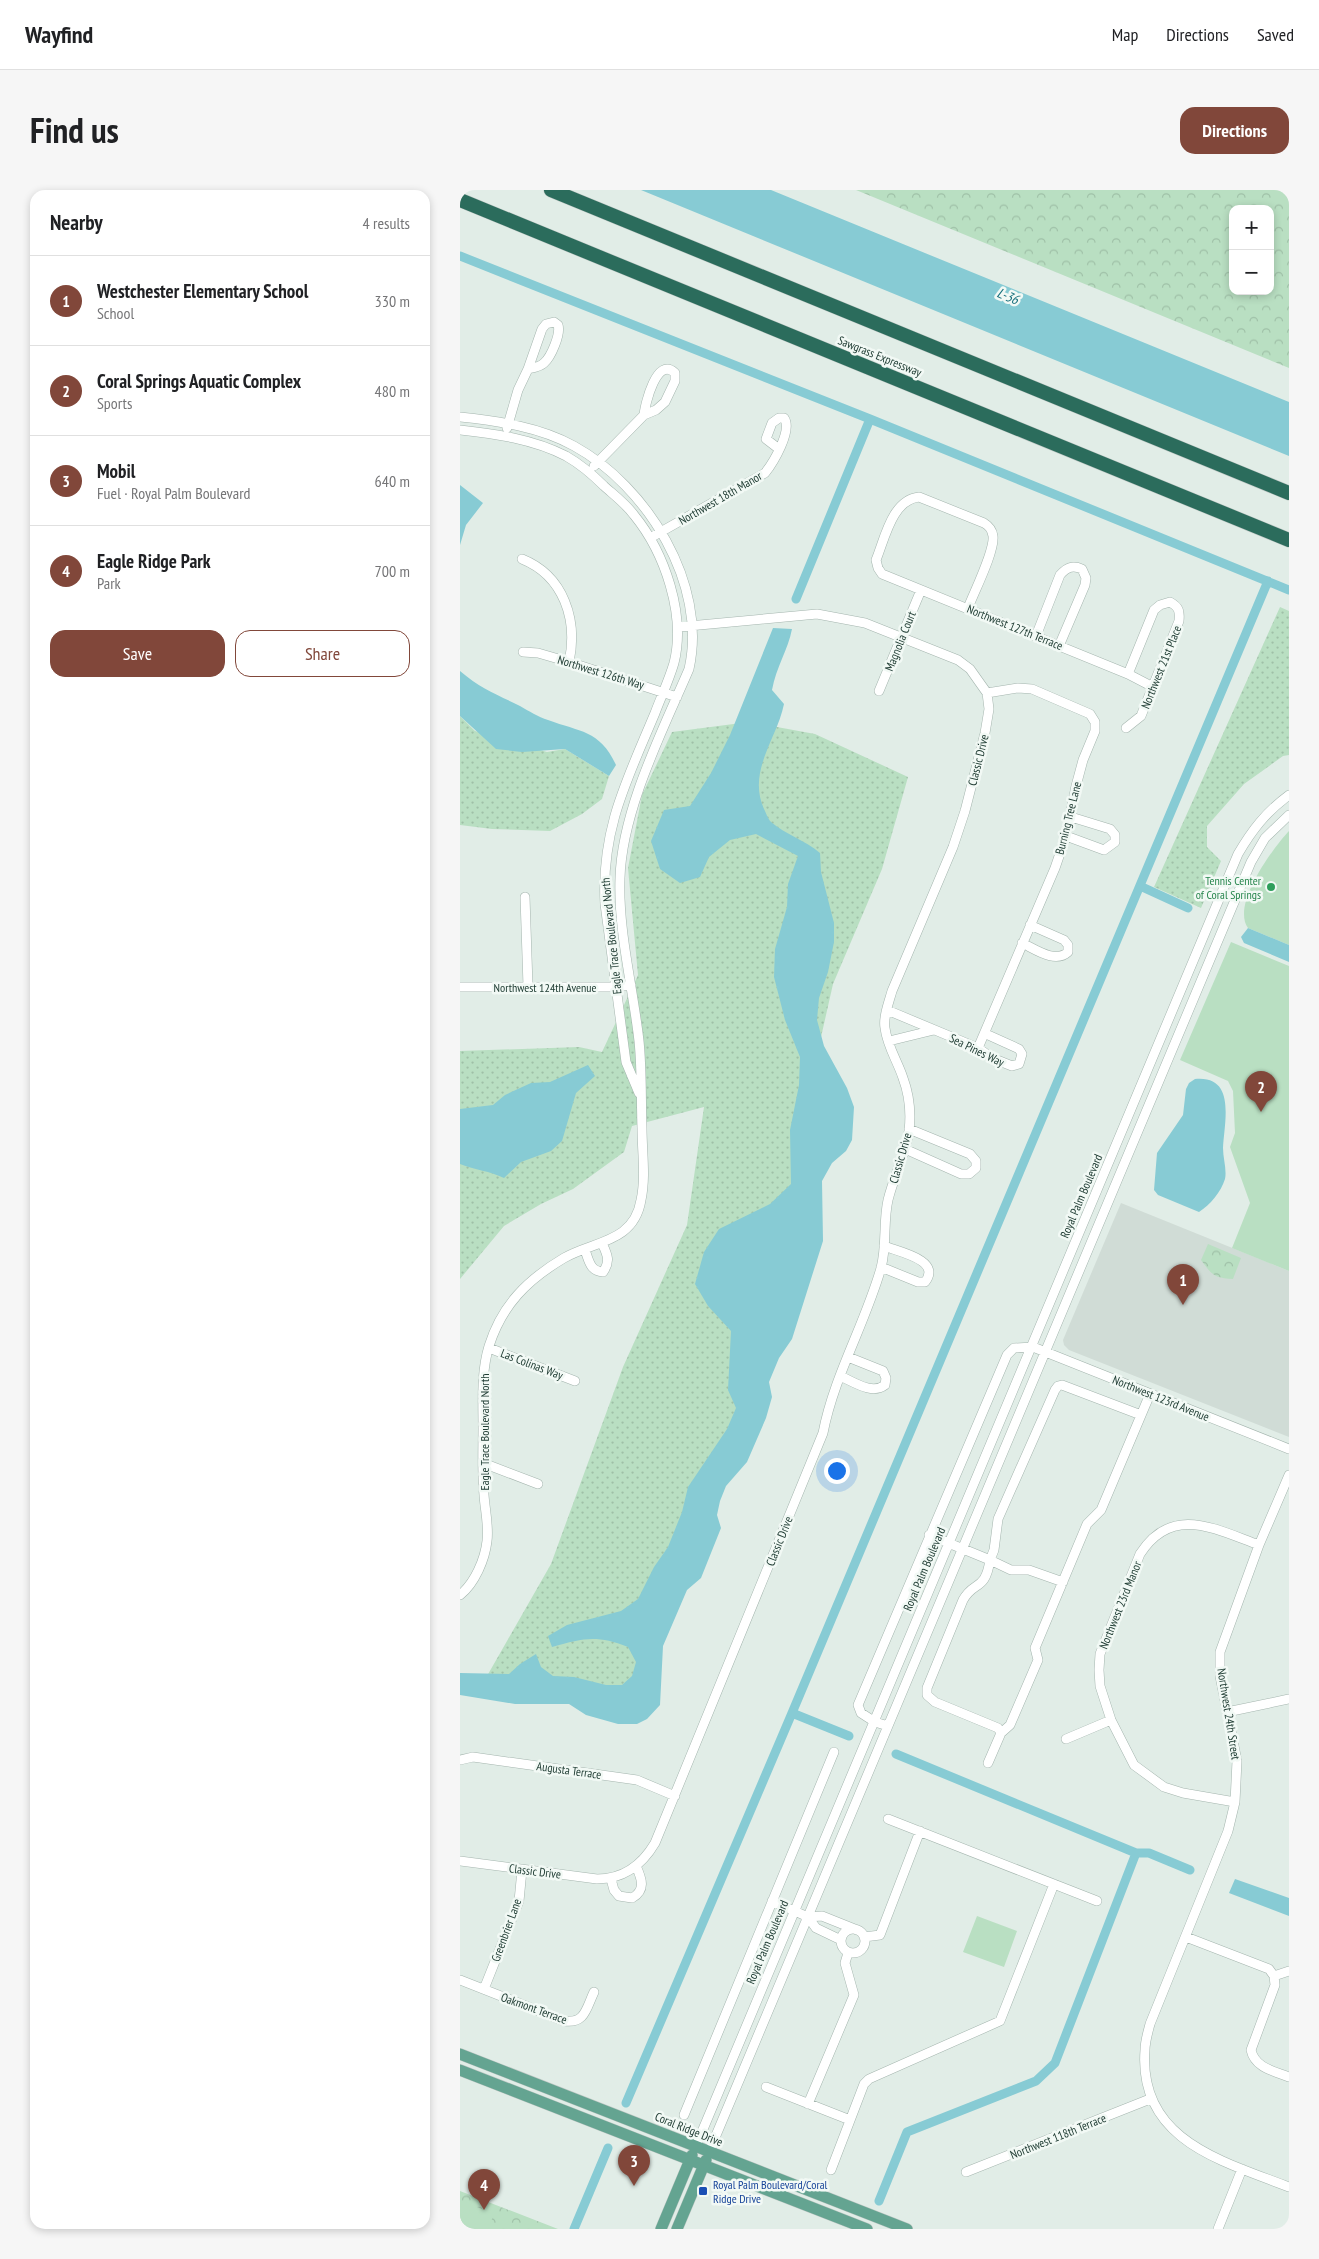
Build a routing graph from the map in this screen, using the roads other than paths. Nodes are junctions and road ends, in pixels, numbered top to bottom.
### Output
1 (552, 190) edge
2 (460, 200) edge
3 (528, 369) junction
4 (644, 415) junction
5 (460, 417) edge
6 (508, 424) junction
7 (460, 430) edge
8 (505, 436) junction
9 (779, 449) dead end
10 (598, 462) junction
11 (588, 471) junction
12 (1289, 493) edge
13 (662, 531) junction
14 (650, 538) junction
15 (1289, 540) edge
16 (522, 559) dead end
17 (921, 590) junction
18 (968, 608) junction
19 (692, 625) junction
20 (678, 627) junction
21 (902, 636) junction
22 (1036, 636) junction
23 (1059, 646) junction
24 (523, 652) dead end
25 (570, 662) junction
26 (1128, 674) junction
27 (1153, 687) junction
28 (880, 691) dead end
29 (663, 692) junction
30 (987, 693) junction
31 (677, 697) junction
32 (1126, 728) dead end
33 (1289, 796) edge
34 (1289, 815) edge
35 (1071, 817) junction
36 (1066, 836) junction
37 (525, 897) dead end
38 (1030, 925) junction
39 (1022, 943) junction
40 (630, 984) junction
41 (528, 986) junction
42 (460, 987) edge
43 (616, 987) junction
44 (887, 1010) junction
45 (935, 1030) junction
46 (986, 1034) junction
47 (889, 1041) junction
48 (978, 1048) junction
49 (640, 1098) junction
50 (909, 1129) junction
51 (905, 1149) junction
52 (602, 1243) junction
53 (884, 1246) junction
54 (585, 1250) junction
55 (881, 1267) junction
56 (1033, 1347) junction
57 (489, 1348) junction
58 (1045, 1352) junction
59 (848, 1358) junction
60 (840, 1376) junction
61 (574, 1381) dead end
62 (1150, 1394) junction
63 (1141, 1415) junction
64 (1289, 1449) edge
65 (483, 1463) junction
66 (1289, 1475) edge
67 (538, 1484) dead end
68 (929, 1535) junction
69 (950, 1543) junction
70 (1259, 1545) junction
71 (963, 1549) junction
72 (990, 1560) junction
73 (1063, 1582) junction
74 (460, 1595) edge
75 (1289, 1699) edge
76 (1228, 1712) junction
77 (1111, 1720) junction
78 (875, 1722) junction
79 (888, 1726) junction
80 (1001, 1733) junction
81 (1066, 1739) dead end
82 (834, 1752) dead end
83 (460, 1760) edge
84 (988, 1763) dead end
85 (675, 1796) junction
86 (1235, 1802) junction
87 (888, 1819) dead end
88 (920, 1831) junction
89 (460, 1861) edge
90 (636, 1866) junction
91 (522, 1870) junction
92 (611, 1879) junction
93 (1054, 1884) junction
94 (772, 1901) junction
95 (1096, 1901) dead end
96 (795, 1911) junction
97 (808, 1917) junction
98 (857, 1930) junction
99 (864, 1937) junction
100 (1186, 1937) junction
101 (841, 1940) junction
102 (848, 1953) junction
103 (1289, 1971) edge
104 (1274, 1976) junction
105 (460, 1980) edge
106 (484, 1990) junction
107 (594, 1992) dead end
108 (460, 2054) edge
109 (460, 2070) edge
110 (1289, 2077) edge
111 (766, 2087) dead end
112 (1150, 2099) junction
113 (808, 2104) junction
114 (684, 2116) dead end
115 (850, 2120) junction
116 (696, 2146) junction
117 (709, 2152) junction
118 (690, 2160) junction
119 (704, 2166) junction
120 (1242, 2169) junction
121 (831, 2170) dead end
122 (966, 2172) dead end
123 (1289, 2187) edge
124 (661, 2229) edge
125 (677, 2229) edge
126 (866, 2229) edge
127 (908, 2229) edge
128 (1218, 2229) edge

1 - 12 highway
2 - 15 highway, Sawgrass Expressway
3 - 3 street
3 - 6 street
4 - 4 street
4 - 10 street
5 - 6 street, Eagle Trace Boulevard North
6 - 8 street
6 - 10 street, Eagle Trace Boulevard North
7 - 8 street, Eagle Trace Boulevard North
8 - 11 street, Eagle Trace Boulevard North
9 - 13 street, Northwest 18th Manor
10 - 11 street
10 - 13 street, Eagle Trace Boulevard North
11 - 14 street, Eagle Trace Boulevard North
13 - 14 street, Northwest 18th Manor
13 - 19 street, Eagle Trace Boulevard North
14 - 20 street, Eagle Trace Boulevard North
16 - 25 street
17 - 18 street, Northwest 127th Terrace
17 - 18 street, Northwest 127th Terrace
17 - 21 street, Magnolia Court
18 - 22 street, Northwest 127th Terrace
19 - 20 street
19 - 21 street
19 - 31 street, Eagle Trace Boulevard North
20 - 29 street, Eagle Trace Boulevard North
21 - 28 street, Magnolia Court
21 - 30 street
22 - 23 street, Northwest 127th Terrace
22 - 23 street
23 - 26 street, Northwest 127th Terrace
24 - 25 street, Northwest 126th Way
25 - 29 street, Northwest 126th Way
26 - 27 street, Northwest 127th Terrace
26 - 27 street, Northwest 21st Place
27 - 32 street, Northwest 21st Place
29 - 31 street, Northwest 126th Way
29 - 43 street, Eagle Trace Boulevard North
30 - 35 street, Burning Tree Lane
30 - 44 street, Classic Drive
31 - 40 street, Eagle Trace Boulevard North
33 - 56 street, Royal Palm Boulevard
34 - 58 street
35 - 36 street, Burning Tree Lane
35 - 36 street
36 - 38 street, Burning Tree Lane
37 - 41 street
38 - 39 street, Burning Tree Lane
38 - 39 street
39 - 46 street, Burning Tree Lane
40 - 43 street, Northwest 124th Avenue
40 - 49 street, Eagle Trace Boulevard North
41 - 42 street, Northwest 124th Avenue
41 - 43 street, Northwest 124th Avenue
43 - 49 street, Eagle Trace Boulevard North
44 - 45 street, Sea Pines Way
44 - 47 street, Classic Drive
45 - 47 street
45 - 48 street, Sea Pines Way
46 - 48 street, Burning Tree Lane
46 - 48 street, Sea Pines Way
47 - 50 street, Classic Drive
49 - 52 street, Eagle Trace Boulevard North
50 - 51 street, Classic Drive
50 - 51 street
51 - 53 street, Classic Drive
52 - 54 street, Eagle Trace Boulevard North
52 - 54 street
53 - 55 street, Classic Drive
53 - 55 street
54 - 57 street, Eagle Trace Boulevard North
55 - 59 street, Classic Drive
56 - 58 street, Northwest 123rd Avenue
56 - 68 street
56 - 69 street, Royal Palm Boulevard
57 - 61 street, Las Colinas Way
57 - 65 street, Eagle Trace Boulevard North
58 - 62 street, Northwest 123rd Avenue
58 - 71 street
59 - 60 street, Classic Drive
59 - 60 street
60 - 85 street, Classic Drive
62 - 63 street
62 - 64 street, Northwest 123rd Avenue
63 - 72 street
63 - 73 street
65 - 67 street
65 - 74 street, Eagle Trace Boulevard North
66 - 70 street, Northwest 24th Street
68 - 69 street
68 - 78 street
69 - 71 street
69 - 78 street, Royal Palm Boulevard
70 - 76 street, Northwest 24th Street
70 - 77 street, Northwest 23rd Manor
71 - 72 street
71 - 79 street
72 - 73 street
72 - 80 street
73 - 80 street
75 - 76 street
76 - 86 street, Northwest 24th Street
77 - 81 street
77 - 86 street, Northwest 23rd Manor
78 - 79 street
78 - 96 street, Royal Palm Boulevard
79 - 97 street
80 - 84 street
82 - 94 street
83 - 85 street, Augusta Terrace
85 - 90 street, Classic Drive
86 - 100 street, Northwest 24th Street
87 - 88 street
88 - 93 street
88 - 99 street
89 - 91 street, Classic Drive
90 - 92 street, Classic Drive
90 - 92 street
91 - 92 street, Classic Drive
91 - 106 street, Greenbrier Lane
93 - 95 street
93 - 115 street
94 - 96 street
94 - 114 street
96 - 97 street
96 - 116 street, Royal Palm Boulevard
97 - 98 street
97 - 101 street
97 - 117 street
98 - 99 street
98 - 101 street
99 - 102 street
100 - 104 street
100 - 112 street, Northwest 24th Street
101 - 102 street
102 - 113 street
103 - 104 street
104 - 110 street
105 - 106 street, Oakmont Terrace
106 - 107 street, Oakmont Terrace
108 - 116 main road, Coral Ridge Drive
109 - 118 main road
111 - 113 street
112 - 120 street
112 - 122 street, Northwest 118th Terrace
113 - 115 street
115 - 121 street
116 - 117 main road, Coral Ridge Drive
116 - 118 main road, Royal Palm Boulevard
117 - 119 main road
117 - 127 main road, Coral Ridge Drive
118 - 119 main road
118 - 124 main road, Royal Palm Boulevard
119 - 125 main road
119 - 126 main road
120 - 123 street
120 - 128 street

